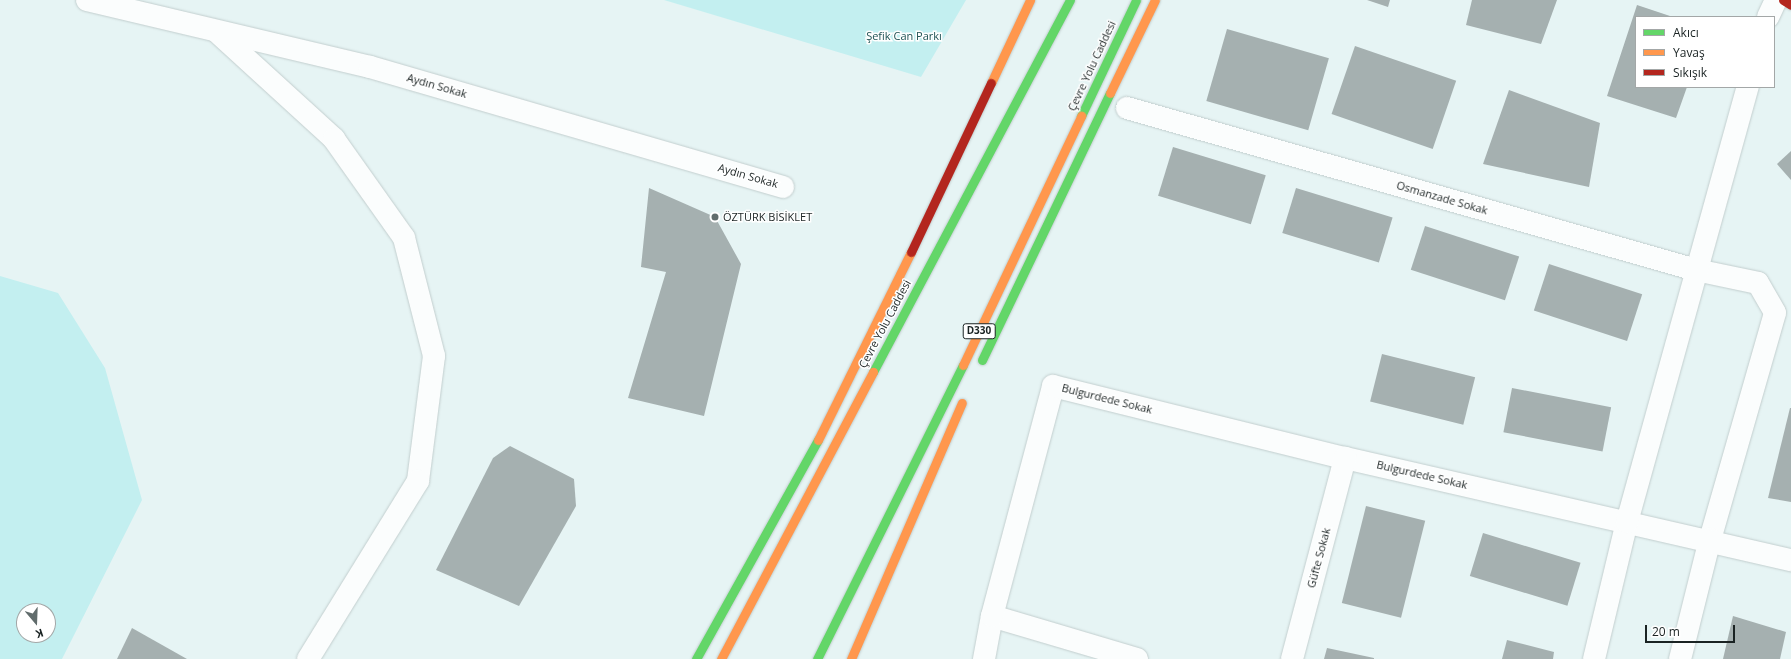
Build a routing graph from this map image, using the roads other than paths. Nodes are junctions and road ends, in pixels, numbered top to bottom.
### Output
1 (87, 0) edge
2 (1030, 0) edge
3 (1070, 0) edge
4 (1136, 0) edge
5 (1155, 0) edge
6 (1776, 0) edge
7 (1783, 0) edge
8 (1791, 5) edge
9 (1768, 16) edge
10 (217, 32) junction
11 (1748, 88) edge
12 (1127, 108) dead end
13 (784, 187) dead end
14 (1696, 270) junction
15 (978, 370) dead end
16 (967, 391) dead end
17 (1345, 458) junction
18 (1627, 522) junction
19 (1710, 539) junction
20 (1791, 560) edge
21 (992, 616) junction
22 (308, 659) edge
23 (696, 659) edge
24 (721, 659) edge
25 (817, 659) edge
26 (850, 659) edge
27 (984, 659) edge
28 (1137, 659) edge
29 (1292, 659) edge
30 (1594, 659) edge
31 (1680, 659) edge

1 - 10 street, Aydın Sokak
2 - 23 main road
3 - 24 main road, Çevre Yolu Caddesi
4 - 25 main road, Çevre Yolu Caddesi / D330
5 - 15 main road
6 - 9 street
7 - 8 main road
10 - 13 street, Aydın Sokak
10 - 22 street
11 - 14 street
12 - 14 street, Osmanzade Sokak
14 - 18 street
14 - 19 street, Osmanzade Sokak
16 - 26 main road
17 - 18 street, Bulgurdede Sokak
17 - 21 street, Bulgurdede Sokak
17 - 29 street, Güfte Sokak
18 - 19 street, Bulgurdede Sokak
18 - 30 street
19 - 20 street, Bulgurdede Sokak
19 - 31 street
21 - 27 street
21 - 28 street

